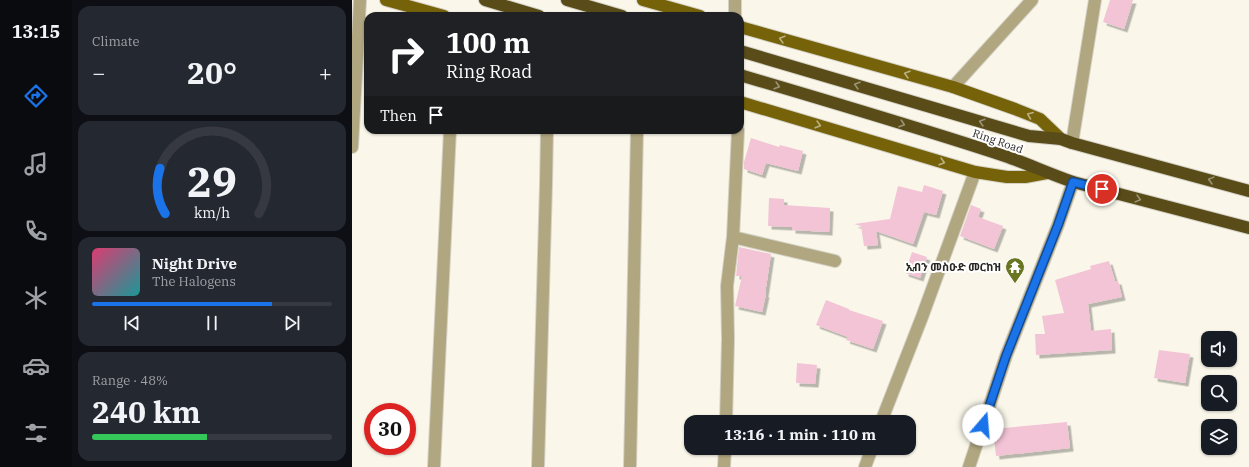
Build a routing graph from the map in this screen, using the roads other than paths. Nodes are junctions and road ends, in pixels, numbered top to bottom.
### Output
1 (360, 0) edge
2 (386, 0) edge
3 (486, 0) edge
4 (567, 0) edge
5 (643, 0) edge
6 (735, 0) edge
7 (1032, 0) edge
8 (1095, 0) edge
9 (430, 12) edge
10 (526, 12) edge
11 (608, 12) edge
12 (686, 12) edge
13 (735, 12) edge
14 (744, 28) edge
15 (744, 52) edge
16 (744, 76) edge
17 (953, 87) junction
18 (744, 104) edge
19 (450, 134) edge
20 (547, 134) edge
21 (636, 134) edge
22 (738, 134) edge
23 (1066, 141) junction
24 (352, 147) edge
25 (975, 172) junction
26 (1047, 173) junction
27 (1073, 182) junction
28 (1249, 191) edge
29 (1249, 228) edge
30 (733, 237) junction
31 (834, 261) dead end
32 (726, 415) edge
33 (885, 415) edge
34 (725, 455) edge
35 (870, 455) edge
36 (434, 467) edge
37 (538, 467) edge
38 (630, 467) edge
39 (724, 467) edge
40 (866, 467) edge
41 (969, 467) edge

1 - 24 street
2 - 9 main road
3 - 10 highway
4 - 11 highway
5 - 12 main road
6 - 13 street
7 - 17 street
8 - 23 street
17 -> 14 main road
23 -> 15 highway, Ring Road
16 -> 26 highway, Ring Road
23 -> 17 main road
18 -> 25 main road
19 - 36 street
20 - 37 street
21 - 38 street
22 - 30 street
28 -> 23 highway, Ring Road
25 - 26 main road
25 - 33 street
26 - 27 highway, Ring Road
27 -> 29 highway, Ring Road
27 - 41 street
30 - 31 street
30 - 32 street
34 - 39 street
35 - 40 street

